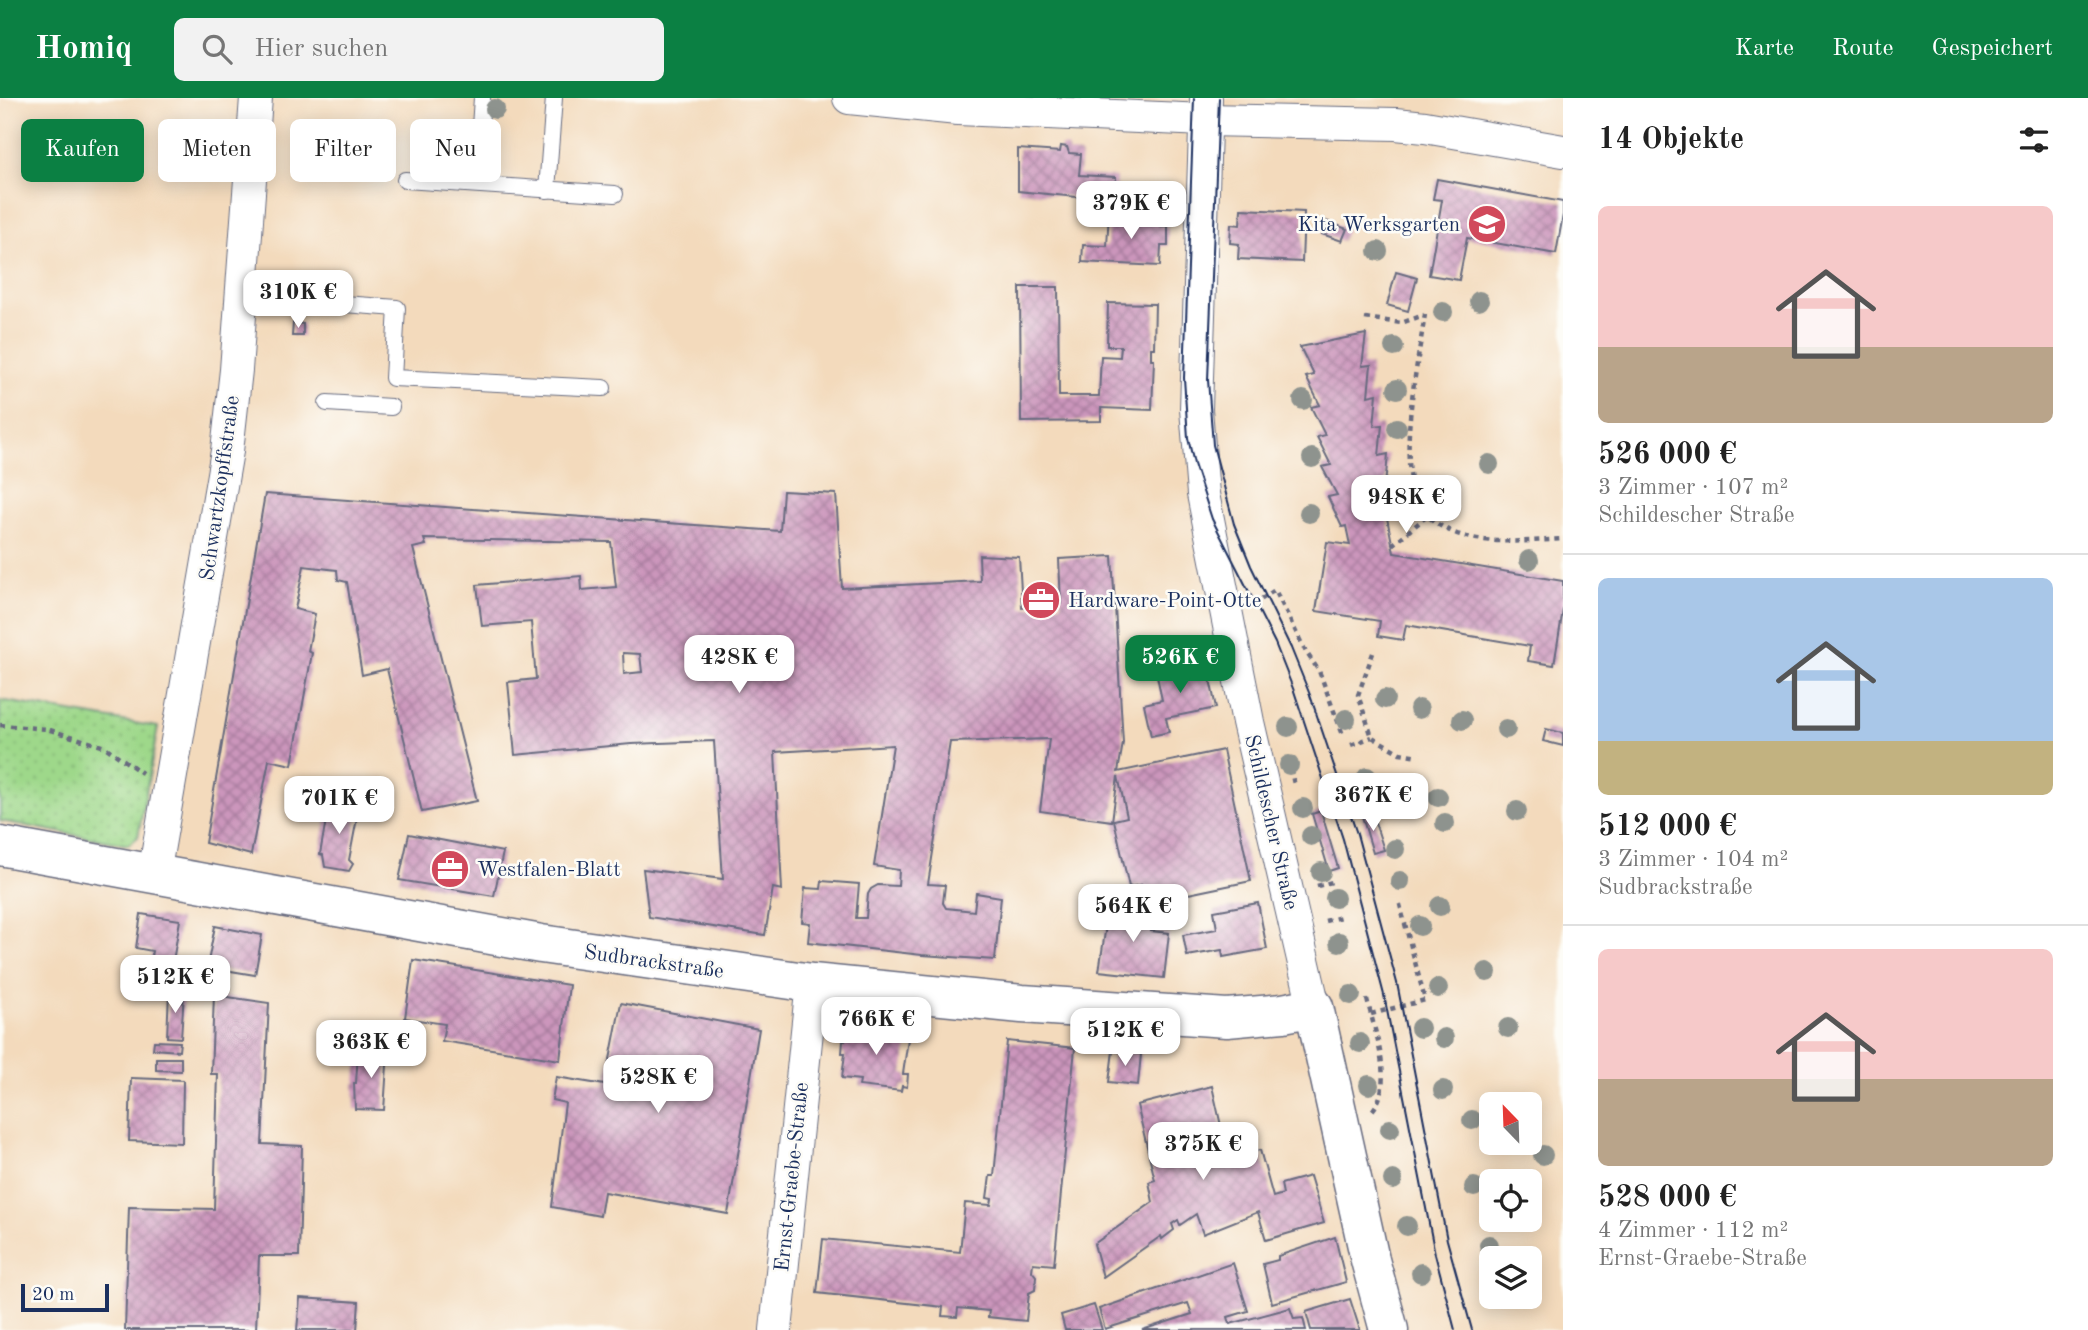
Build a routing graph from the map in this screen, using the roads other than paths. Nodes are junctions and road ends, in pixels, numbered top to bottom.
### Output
1 (256, 98) edge
2 (482, 98) edge
3 (554, 98) edge
4 (849, 98) edge
5 (1206, 109) edge
6 (1563, 151) edge
7 (405, 180) dead end
8 (476, 184) junction
9 (547, 190) junction
10 (615, 194) dead end
11 (331, 303) dead end
12 (603, 388) dead end
13 (327, 403) dead end
14 (391, 407) dead end
15 (0, 846) edge
16 (154, 874) junction
17 (811, 982) junction
18 (1314, 1007) junction
19 (776, 1330) edge
20 (1388, 1330) edge

1 - 16 street, Schwartzkopffstraße
2 - 8 lane
3 - 9 lane
4 - 5 street
5 - 6 street
5 - 18 street, Schildescher Straße
7 - 8 lane
8 - 9 lane
9 - 10 lane
11 - 12 lane
13 - 14 lane
15 - 16 street, Sudbrackstraße
16 - 17 street, Sudbrackstraße
17 - 18 street, Sudbrackstraße
17 - 19 street, Ernst-Graebe-Straße
18 - 20 street, Schildescher Straße

